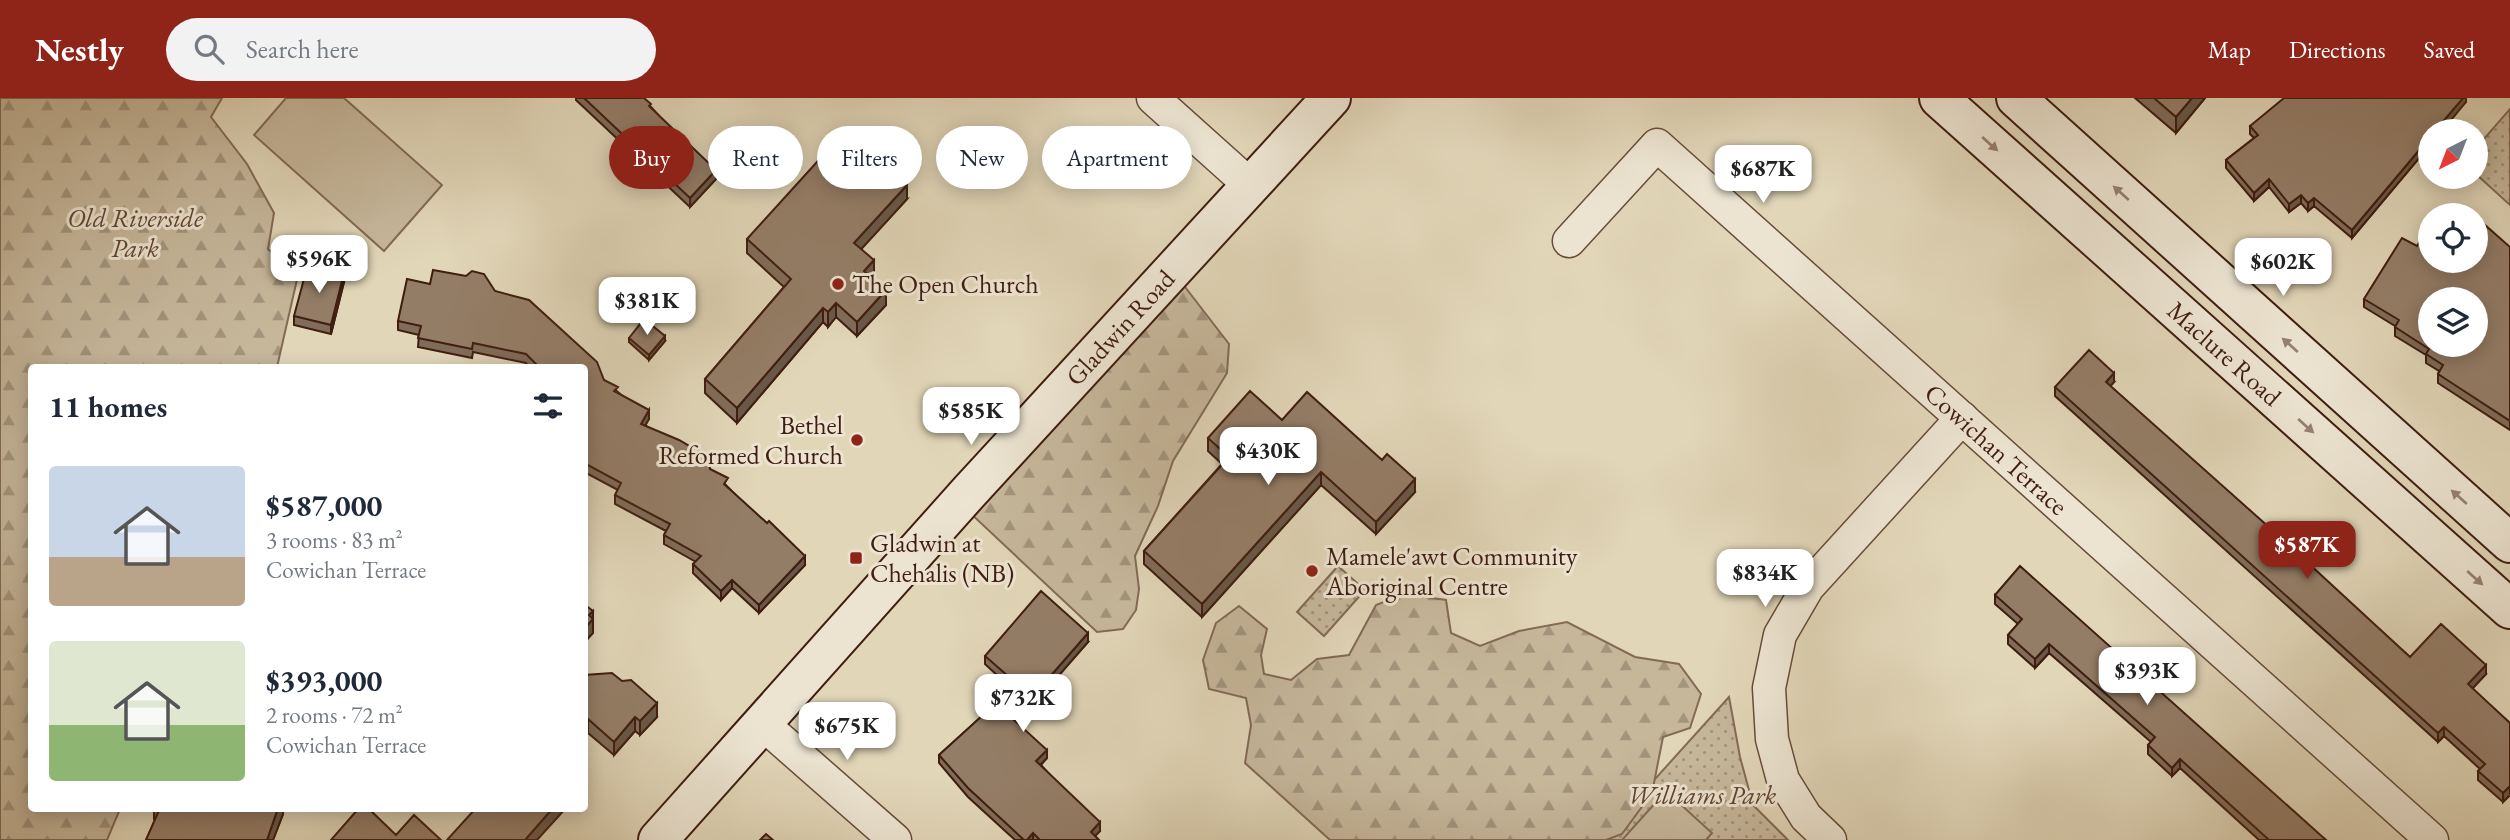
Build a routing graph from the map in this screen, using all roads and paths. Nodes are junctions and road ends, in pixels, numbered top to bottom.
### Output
1 (1153, 98) edge
2 (1331, 98) edge
3 (1939, 98) edge
4 (2016, 98) edge
5 (1251, 186) junction
6 (1569, 241) dead end
7 (1962, 418) junction
8 (2510, 543) edge
9 (2510, 609) edge
10 (764, 724) junction
11 (658, 840) edge
12 (895, 840) edge
13 (1830, 840) edge
14 (2432, 840) edge

1 - 5 street
2 - 5 main road, Gladwin Road
3 -> 9 main road, Maclure Road
8 -> 4 main road, Maclure Road
5 - 10 main road, Gladwin Road
6 - 7 street, Cowichan Terrace
7 - 13 street
7 - 14 street, Cowichan Terrace
10 - 11 main road, Gladwin Road
10 - 12 street

